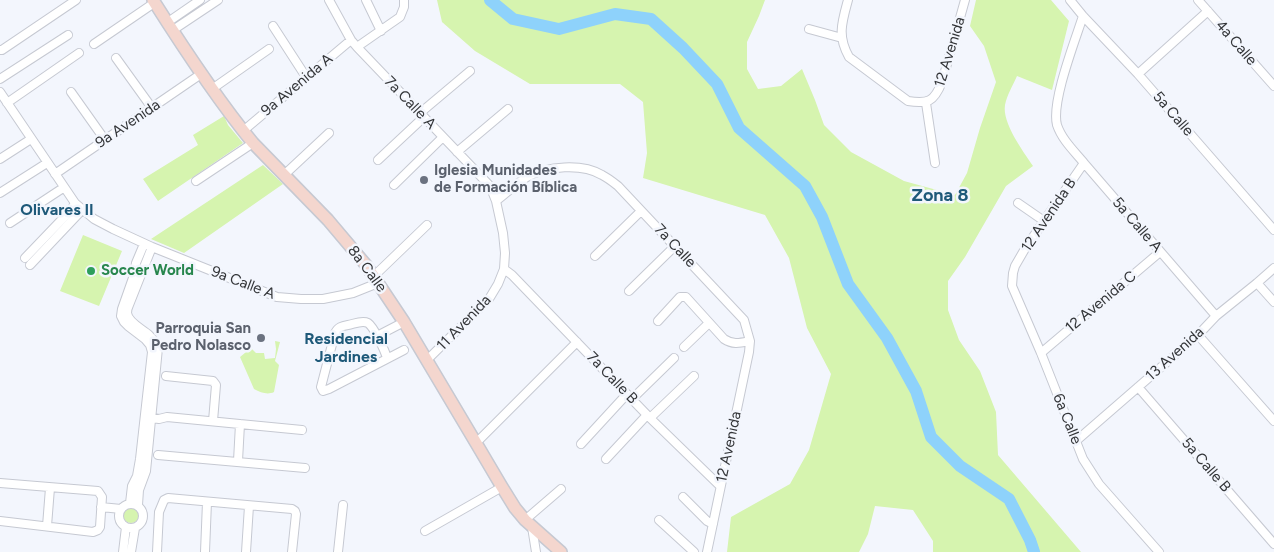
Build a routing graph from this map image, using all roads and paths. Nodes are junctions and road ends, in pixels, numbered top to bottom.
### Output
1 (76, 0) edge
2 (200, 0) edge
3 (218, 0) edge
4 (329, 0) edge
5 (366, 0) edge
6 (848, 0) edge
7 (965, 0) edge
8 (1070, 0) edge
9 (1198, 0) edge
10 (154, 1) edge
11 (404, 3) edge
12 (1208, 11) junction
13 (1083, 16) junction
14 (170, 26) junction
15 (273, 26) dead end
16 (809, 29) dead end
17 (381, 31) junction
18 (68, 34) dead end
19 (842, 38) junction
20 (351, 40) junction
21 (94, 44) dead end
22 (357, 47) junction
23 (269, 49) dead end
24 (0, 50) edge
25 (79, 53) dead end
26 (116, 58) dead end
27 (470, 71) dead end
28 (201, 74) junction
29 (1138, 74) junction
30 (306, 77) junction
31 (0, 79) edge
32 (1274, 86) edge
33 (212, 89) junction
34 (0, 92) edge
35 (71, 92) dead end
36 (928, 102) junction
37 (7, 103) junction
38 (152, 108) junction
39 (508, 109) dead end
40 (422, 115) junction
41 (243, 131) junction
42 (329, 133) dead end
43 (443, 137) junction
44 (31, 139) junction
45 (105, 140) junction
46 (252, 143) junction
47 (457, 152) junction
48 (0, 159) edge
49 (378, 160) dead end
50 (47, 163) junction
51 (935, 163) dead end
52 (1084, 163) junction
53 (55, 174) junction
54 (284, 175) junction
55 (196, 181) dead end
56 (394, 185) dead end
57 (64, 188) junction
58 (0, 193) edge
59 (496, 202) junction
60 (75, 203) junction
61 (1018, 203) dead end
62 (82, 210) junction
63 (641, 211) junction
64 (1044, 221) junction
65 (10, 223) dead end
66 (427, 225) dead end
67 (1274, 230) edge
68 (144, 244) junction
69 (675, 246) junction
70 (152, 247) junction
71 (1160, 252) junction
72 (595, 256) dead end
73 (140, 266) junction
74 (1015, 266) joint
75 (1274, 268) edge
76 (504, 270) junction
77 (376, 280) junction
78 (1258, 283) junction
79 (629, 291) dead end
80 (1274, 302) edge
81 (1216, 316) junction
82 (658, 321) dead end
83 (709, 322) junction
84 (398, 325) junction
85 (1198, 335) junction
86 (377, 336) junction
87 (750, 341) junction
88 (577, 342) junction
89 (684, 347) dead end
90 (404, 350) dead end
91 (1041, 353) junction
92 (387, 358) junction
93 (674, 358) dead end
94 (427, 360) junction
95 (166, 376) dead end
96 (694, 376) dead end
97 (1138, 387) junction
98 (629, 397) junction
99 (151, 415) junction
100 (648, 416) junction
101 (213, 421) junction
102 (1274, 421) edge
103 (240, 424) junction
104 (302, 430) dead end
105 (1076, 441) junction
106 (476, 443) junction
107 (581, 444) dead end
108 (158, 455) dead end
109 (606, 459) dead end
110 (238, 461) junction
111 (306, 468) dead end
112 (0, 483) edge
113 (720, 486) junction
114 (50, 488) junction
115 (499, 489) junction
116 (561, 489) dead end
117 (683, 498) dead end
118 (207, 502) junction
119 (342, 505) dead end
120 (249, 506) junction
121 (121, 508) junction
122 (138, 510) junction
123 (101, 511) junction
124 (159, 516) junction
125 (119, 518) junction
126 (659, 520) dead end
127 (0, 521) edge
128 (528, 523) junction
129 (713, 524) junction
130 (47, 526) junction
131 (126, 527) junction
132 (134, 528) junction
133 (425, 531) dead end
134 (1274, 544) edge
135 (122, 552) edge
136 (131, 552) edge
137 (157, 552) edge
138 (204, 552) edge
139 (246, 552) edge
140 (292, 552) edge
141 (338, 552) edge
142 (536, 552) edge
143 (561, 552) edge
144 (694, 552) edge
145 (707, 552) edge
146 (1159, 552) edge

1 - 24 street
2 - 14 street
3 - 14 street
4 - 20 street, 7a Calle A
5 - 17 street
6 - 19 street
7 - 36 street, 12 Avenida
8 - 13 street, 5a Calle
9 - 12 street, 4a Calle
10 - 14 street, 8a Calle
10 - 21 street
11 - 17 street
12 - 29 street
12 - 32 street, 4a Calle
13 - 29 street, 5a Calle
13 - 52 street, 5a Calle A
14 - 28 street, 8a Calle
15 - 30 street
16 - 19 street
17 - 22 street
18 - 31 street
19 - 36 street
20 - 22 street, 7a Calle A
20 - 30 street, 9a Avenida A
22 - 40 street, 7a Calle A
23 - 33 street
25 - 37 street
26 - 38 street
27 - 40 street
28 - 33 street, 8a Calle
28 - 38 street, 9a Avenida
29 - 67 street, 5a Calle
30 - 41 street, 9a Avenida A
33 - 41 street, 8a Calle
34 - 37 street, 9a Calle A
35 - 45 street
36 - 51 street
37 - 44 street, 9a Calle A
38 - 45 street, 9a Avenida
39 - 47 street
40 - 43 street, 7a Calle A
40 - 49 street
41 - 46 street, 8a Calle
42 - 54 street
43 - 47 street, 7a Calle A
43 - 56 street
44 - 48 street
44 - 50 street, 9a Calle A
45 - 53 street, 9a Avenida
46 - 54 street, 8a Calle
46 - 55 street
47 - 59 street, 7a Calle A
50 - 53 street, 9a Calle A
50 - 58 street
52 - 64 street, 12 Avenida B
52 - 71 street, 5a Calle A
53 - 57 street, 9a Calle A
54 - 77 street, 8a Calle
57 - 60 street, 9a Calle A
57 - 65 street
59 - 63 street, 7a Calle
59 - 76 street, 11 Avenida
60 - 62 street, 9a Calle A
60 - 62 street
61 - 64 street
62 - 68 street, 9a Calle A
63 - 69 street, 7a Calle
63 - 72 street
64 - 74 street, 12 Avenida B
66 - 77 street
68 - 70 street, 9a Calle A
68 - 73 street
69 - 79 street
69 - 87 street, 7a Calle
70 - 73 street
70 - 77 street, 9a Calle A
71 - 81 street, 5a Calle A
71 - 91 street, 12 Avenida C
73 - 99 street
74 - 91 street, 6a Calle
75 - 78 street, 13 Avenida
76 - 88 street, 7a Calle B
76 - 94 street, 11 Avenida
77 - 84 street, 8a Calle
78 - 80 street
78 - 81 street, 13 Avenida
81 - 85 street, 13 Avenida
82 - 83 street
83 - 87 street
83 - 89 street
84 - 86 street
84 - 94 street, 8a Calle
85 - 97 street, 13 Avenida
85 - 102 street
86 - 92 street
86 - 92 street
87 - 113 street, 12 Avenida
88 - 98 street, 7a Calle B
88 - 106 street
90 - 92 street
91 - 105 street, 6a Calle
93 - 98 street
94 - 106 street, 8a Calle
95 - 101 street
96 - 100 street
97 - 105 street, 13 Avenida
97 - 134 street, 5a Calle B
98 - 100 street, 7a Calle B
98 - 107 street
99 - 101 street
99 - 122 street
100 - 109 street
100 - 113 street, 7a Calle B
101 - 103 street
103 - 104 street
103 - 110 street
105 - 146 street, 6a Calle
106 - 115 street, 8a Calle
108 - 110 street
110 - 111 street
112 - 114 street
113 - 129 street, 12 Avenida
114 - 123 street
114 - 130 street
115 - 128 street, 8a Calle
115 - 133 street
116 - 128 street
117 - 129 street
118 - 120 street
118 - 124 street
118 - 138 street
119 - 141 street
120 - 139 street
120 - 140 street
121 - 122 street
121 - 123 street
121 - 125 street
122 - 124 street
122 - 132 street
123 - 125 street
123 - 130 street
124 - 137 street
125 - 131 street
126 - 144 street
127 - 130 street
128 - 142 street
128 - 143 street, 8a Calle
129 - 145 street, 12 Avenida
131 - 132 street
131 - 135 street
132 - 136 street

